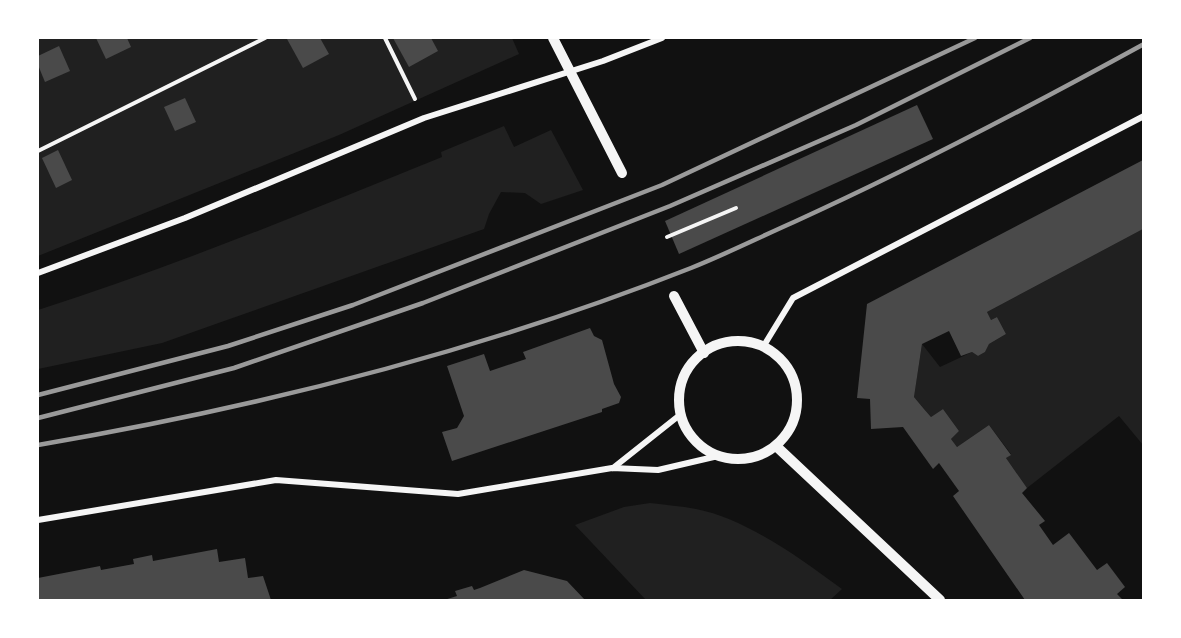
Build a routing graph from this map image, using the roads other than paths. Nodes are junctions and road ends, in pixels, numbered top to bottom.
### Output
1 (553, 38) edge
2 (662, 38) edge
3 (570, 72) junction
4 (1143, 116) edge
5 (622, 173) dead end
6 (38, 273) edge
7 (674, 296) dead end
8 (763, 347) junction
9 (704, 352) junction
10 (681, 414) junction
11 (776, 446) junction
12 (718, 456) junction
13 (612, 468) junction
14 (38, 520) edge
15 (940, 600) edge

1 - 3 street
2 - 3 street
3 - 5 street
3 - 6 street
4 - 8 street
7 - 9 street
8 - 9 street
8 - 11 street
9 - 10 street
10 - 12 street
10 - 13 street
11 - 12 street
11 - 15 street
12 - 13 street
13 - 14 street

